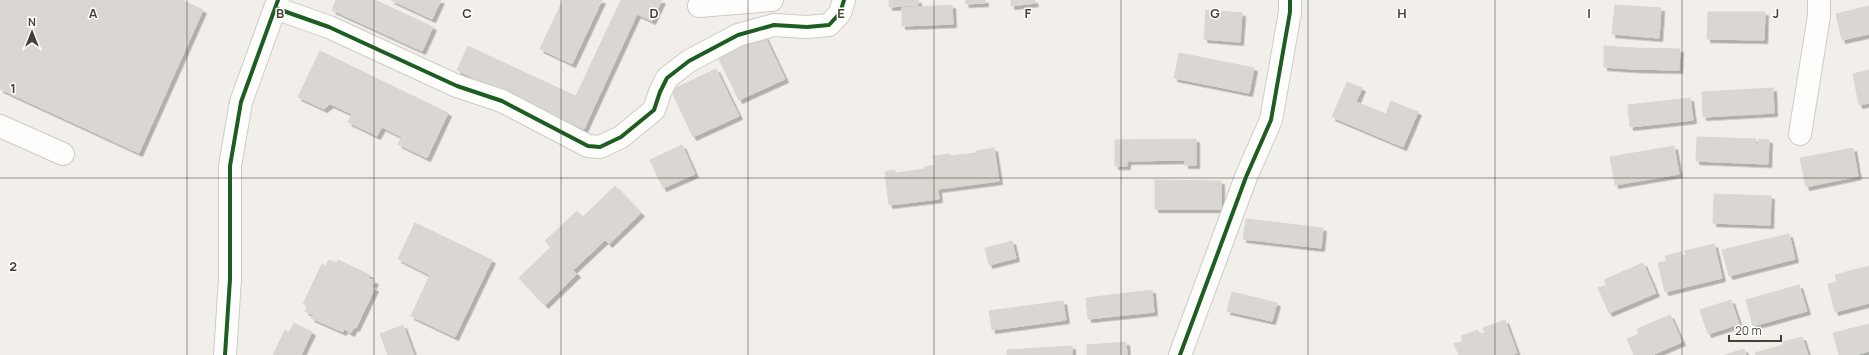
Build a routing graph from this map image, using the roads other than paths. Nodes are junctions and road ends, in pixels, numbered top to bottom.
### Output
1 (772, 0) edge
2 (844, 0) edge
3 (1290, 0) edge
4 (1819, 0) edge
5 (276, 4) edge
6 (699, 6) dead end
7 (0, 126) edge
8 (1800, 134) dead end
9 (63, 154) dead end
10 (225, 355) edge
11 (1180, 355) edge

1 - 6 street
2 - 5 street
3 - 11 street
4 - 8 street
5 - 10 street
7 - 9 street

